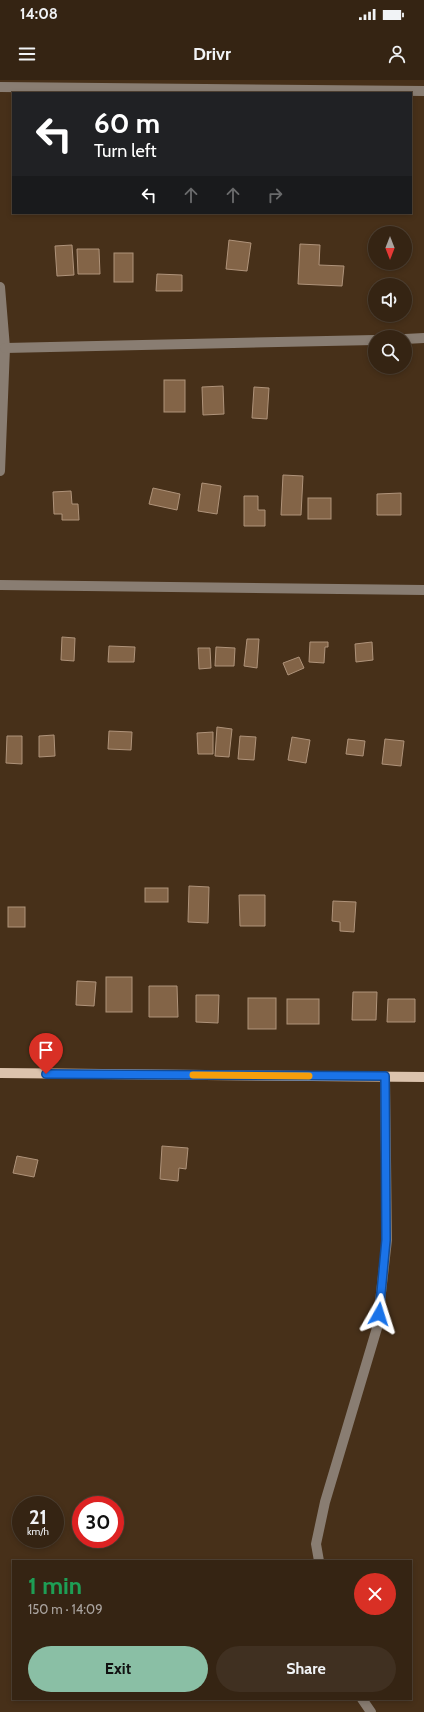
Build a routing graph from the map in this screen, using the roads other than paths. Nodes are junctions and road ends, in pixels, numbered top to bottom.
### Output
1 (0, 87) edge
2 (424, 91) edge
3 (0, 287) edge
4 (424, 338) edge
5 (412, 339) edge
6 (368, 340) edge
7 (5, 348) junction
8 (0, 471) edge
9 (0, 585) edge
10 (424, 590) edge
11 (0, 1073) edge
12 (385, 1076) junction
13 (424, 1077) edge
14 (319, 1560) edge
15 (363, 1700) edge
16 (371, 1712) edge

1 - 2 street
3 - 7 street
4 - 5 street
6 - 7 street
7 - 8 street
9 - 10 street
11 - 12 main road
12 - 13 main road
12 - 14 street
15 - 16 street

